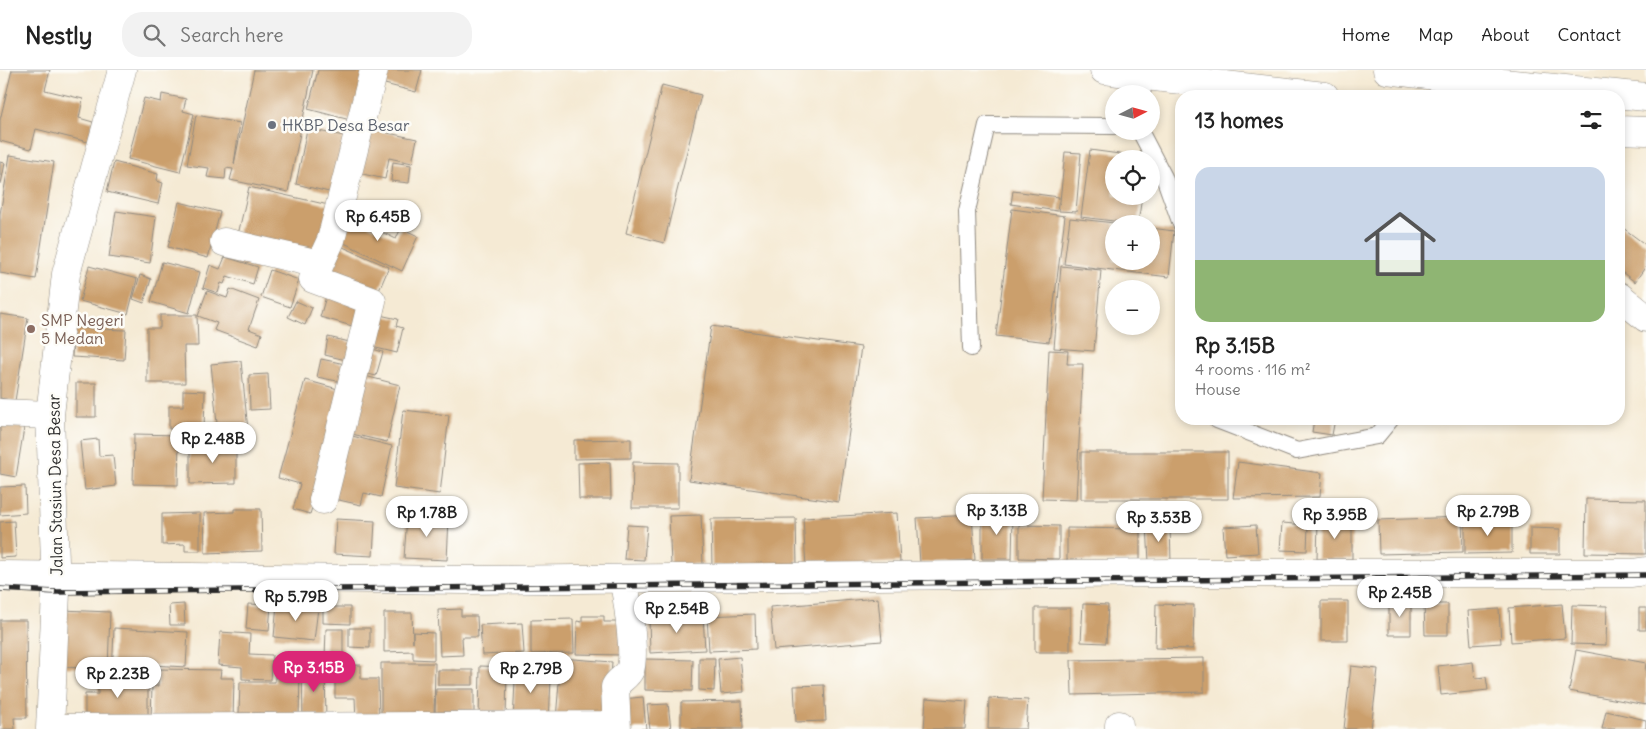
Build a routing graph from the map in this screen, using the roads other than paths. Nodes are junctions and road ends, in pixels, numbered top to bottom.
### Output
1 (122, 70) edge
2 (374, 70) edge
3 (1104, 70) edge
4 (1387, 70) edge
5 (1444, 74) edge
6 (1229, 77) edge
7 (1145, 80) edge
8 (1295, 90) edge
9 (1585, 90) edge
10 (1625, 95) edge
11 (1646, 97) edge
12 (1105, 126) edge
13 (1625, 130) edge
14 (1646, 131) edge
15 (1145, 140) edge
16 (1175, 207) edge
17 (224, 242) dead end
18 (319, 264) junction
19 (1625, 301) edge
20 (1646, 318) edge
21 (971, 348) dead end
22 (0, 413) edge
23 (50, 415) junction
24 (1230, 425) edge
25 (1386, 425) edge
26 (324, 500) dead end
27 (1646, 571) edge
28 (0, 575) edge
29 (56, 576) junction
30 (623, 580) junction
31 (535, 727) edge
32 (616, 727) edge
33 (50, 728) edge

1 - 23 main road, Jalan Stasiun Desa Besar
2 - 18 main road
3 - 7 main road
4 - 5 main road
5 - 9 main road
6 - 7 main road
6 - 8 main road
10 - 11 main road
12 - 21 lane
13 - 14 main road
15 - 16 lane
17 - 18 main road
18 - 26 main road
19 - 20 main road
22 - 23 main road
23 - 29 main road, Jalan Stasiun Desa Besar
24 - 25 lane
27 - 30 main road
28 - 29 main road
29 - 30 main road
29 - 33 main road, Jalan Stasiun Desa Besar
30 - 32 main road
31 - 32 main road
31 - 33 main road

